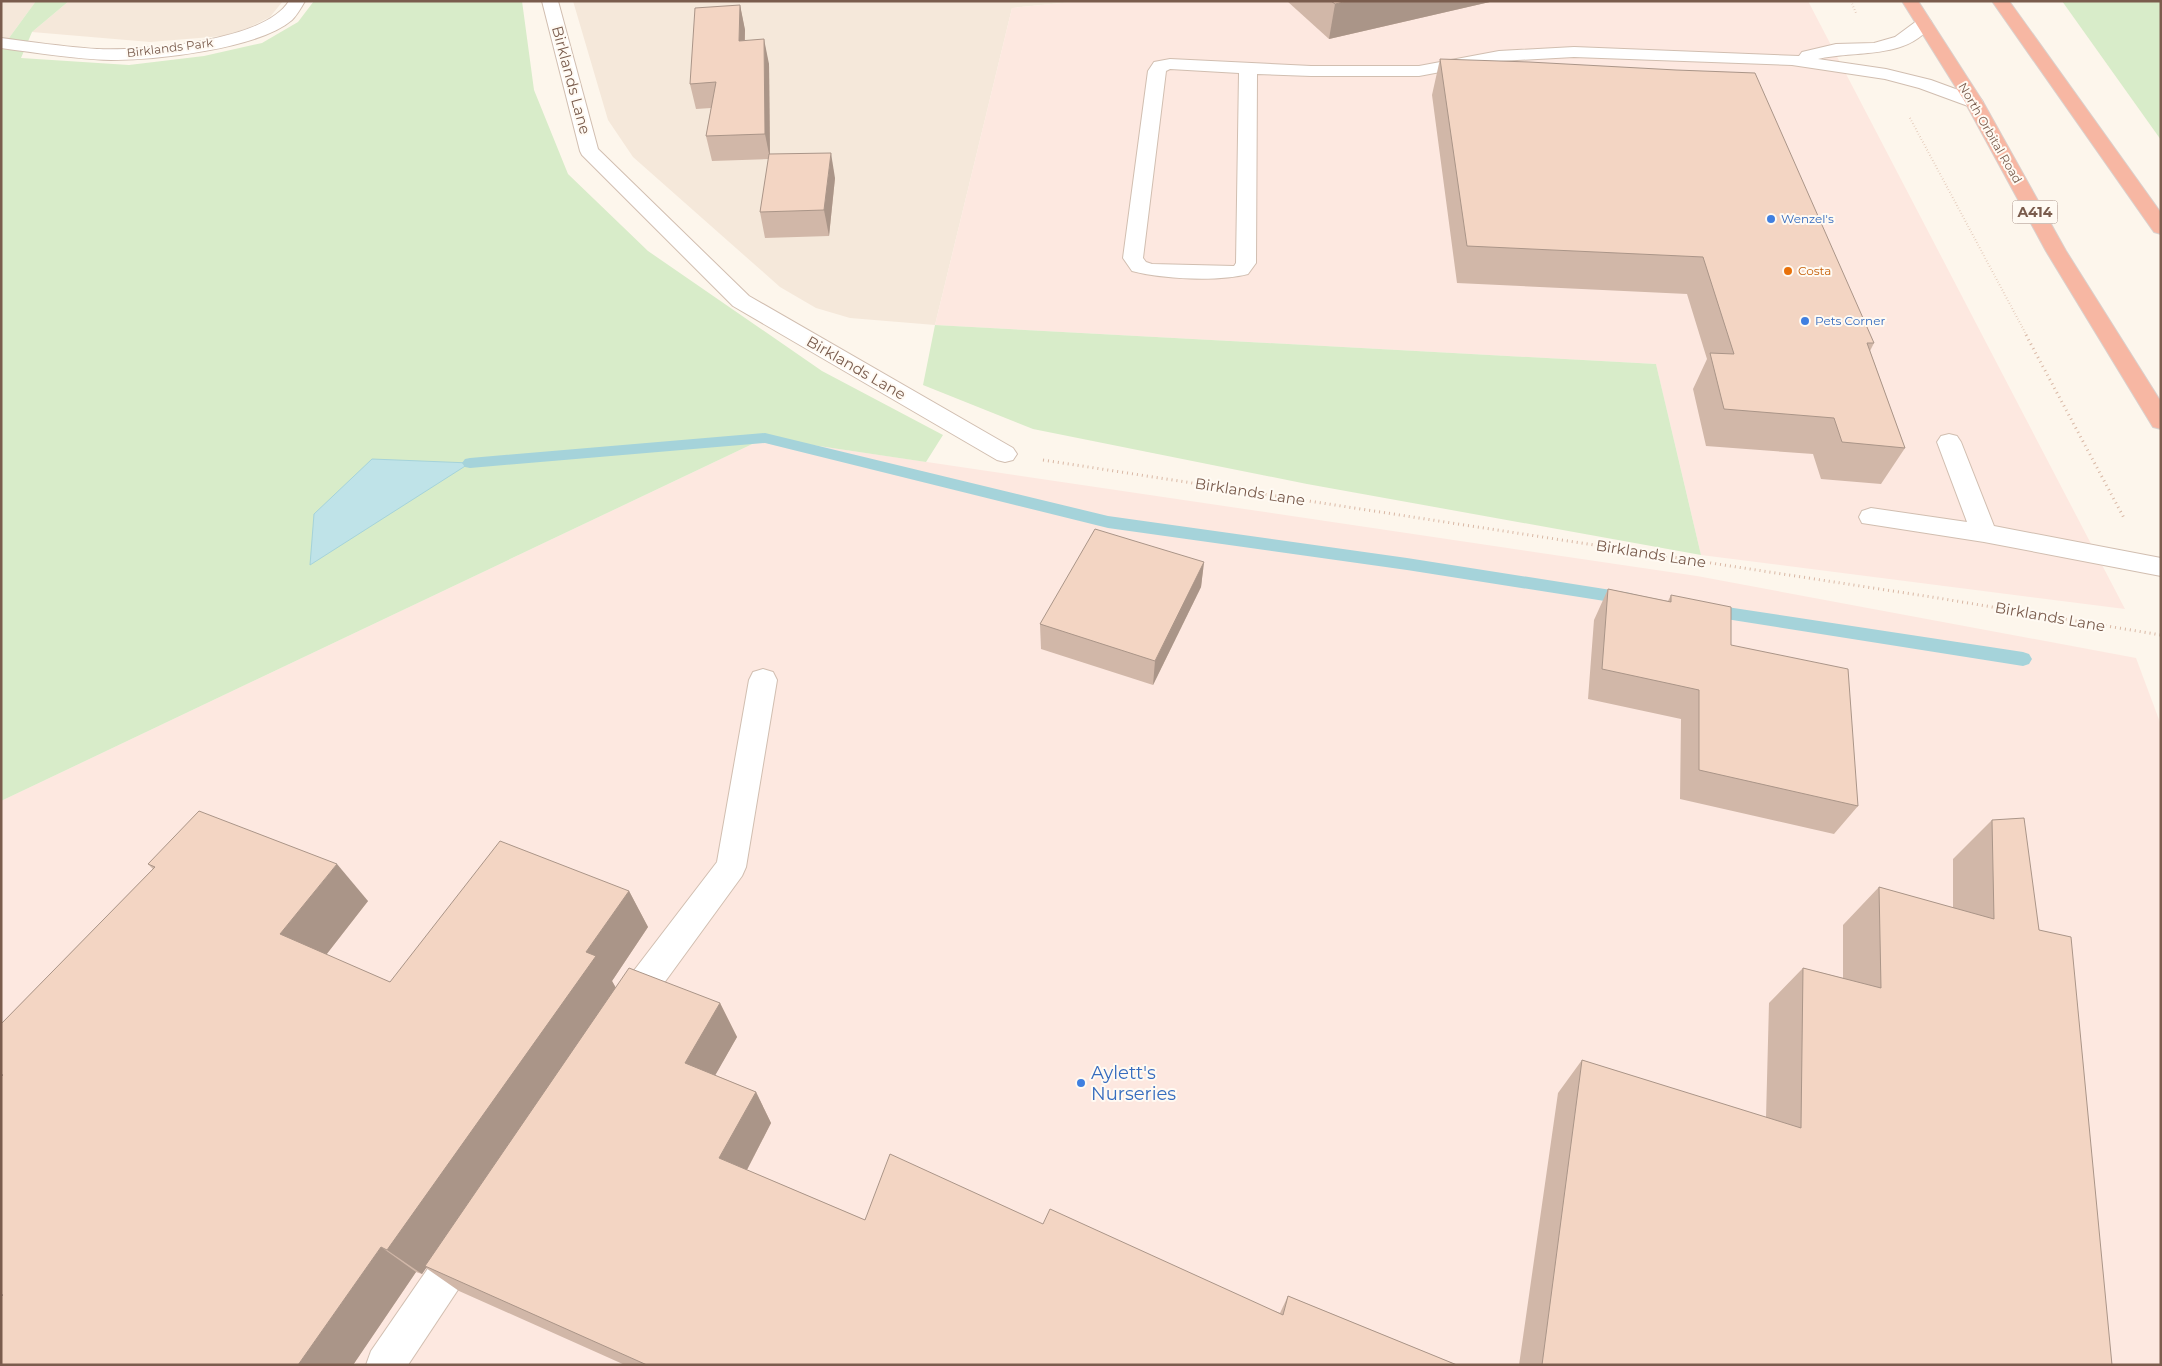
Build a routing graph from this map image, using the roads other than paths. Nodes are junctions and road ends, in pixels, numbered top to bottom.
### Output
1 (297, 1) edge
2 (550, 1) edge
3 (1910, 1) edge
4 (2000, 1) edge
5 (1924, 24) junction
6 (1, 43) edge
7 (1792, 60) junction
8 (1248, 69) junction
9 (1974, 102) junction
10 (2161, 228) edge
11 (2161, 421) edge
12 (1949, 442) dead end
13 (1006, 454) road end
14 (1871, 517) dead end
15 (1984, 533) junction
16 (2155, 566) edge
17 (763, 680) dead end
18 (612, 1030) edge
19 (479, 1226) edge
20 (385, 1365) edge

1 - 6 street, Birklands Park
2 - 13 street, Birklands Lane
3 - 5 highway, North Orbital Road / A414
4 - 10 highway
5 - 7 street
5 - 9 highway, North Orbital Road / A414
7 - 8 street
7 - 9 street
8 - 8 street
9 - 11 highway, North Orbital Road / A414
12 - 15 street
14 - 15 street
15 - 16 street
17 - 18 street
19 - 20 street

